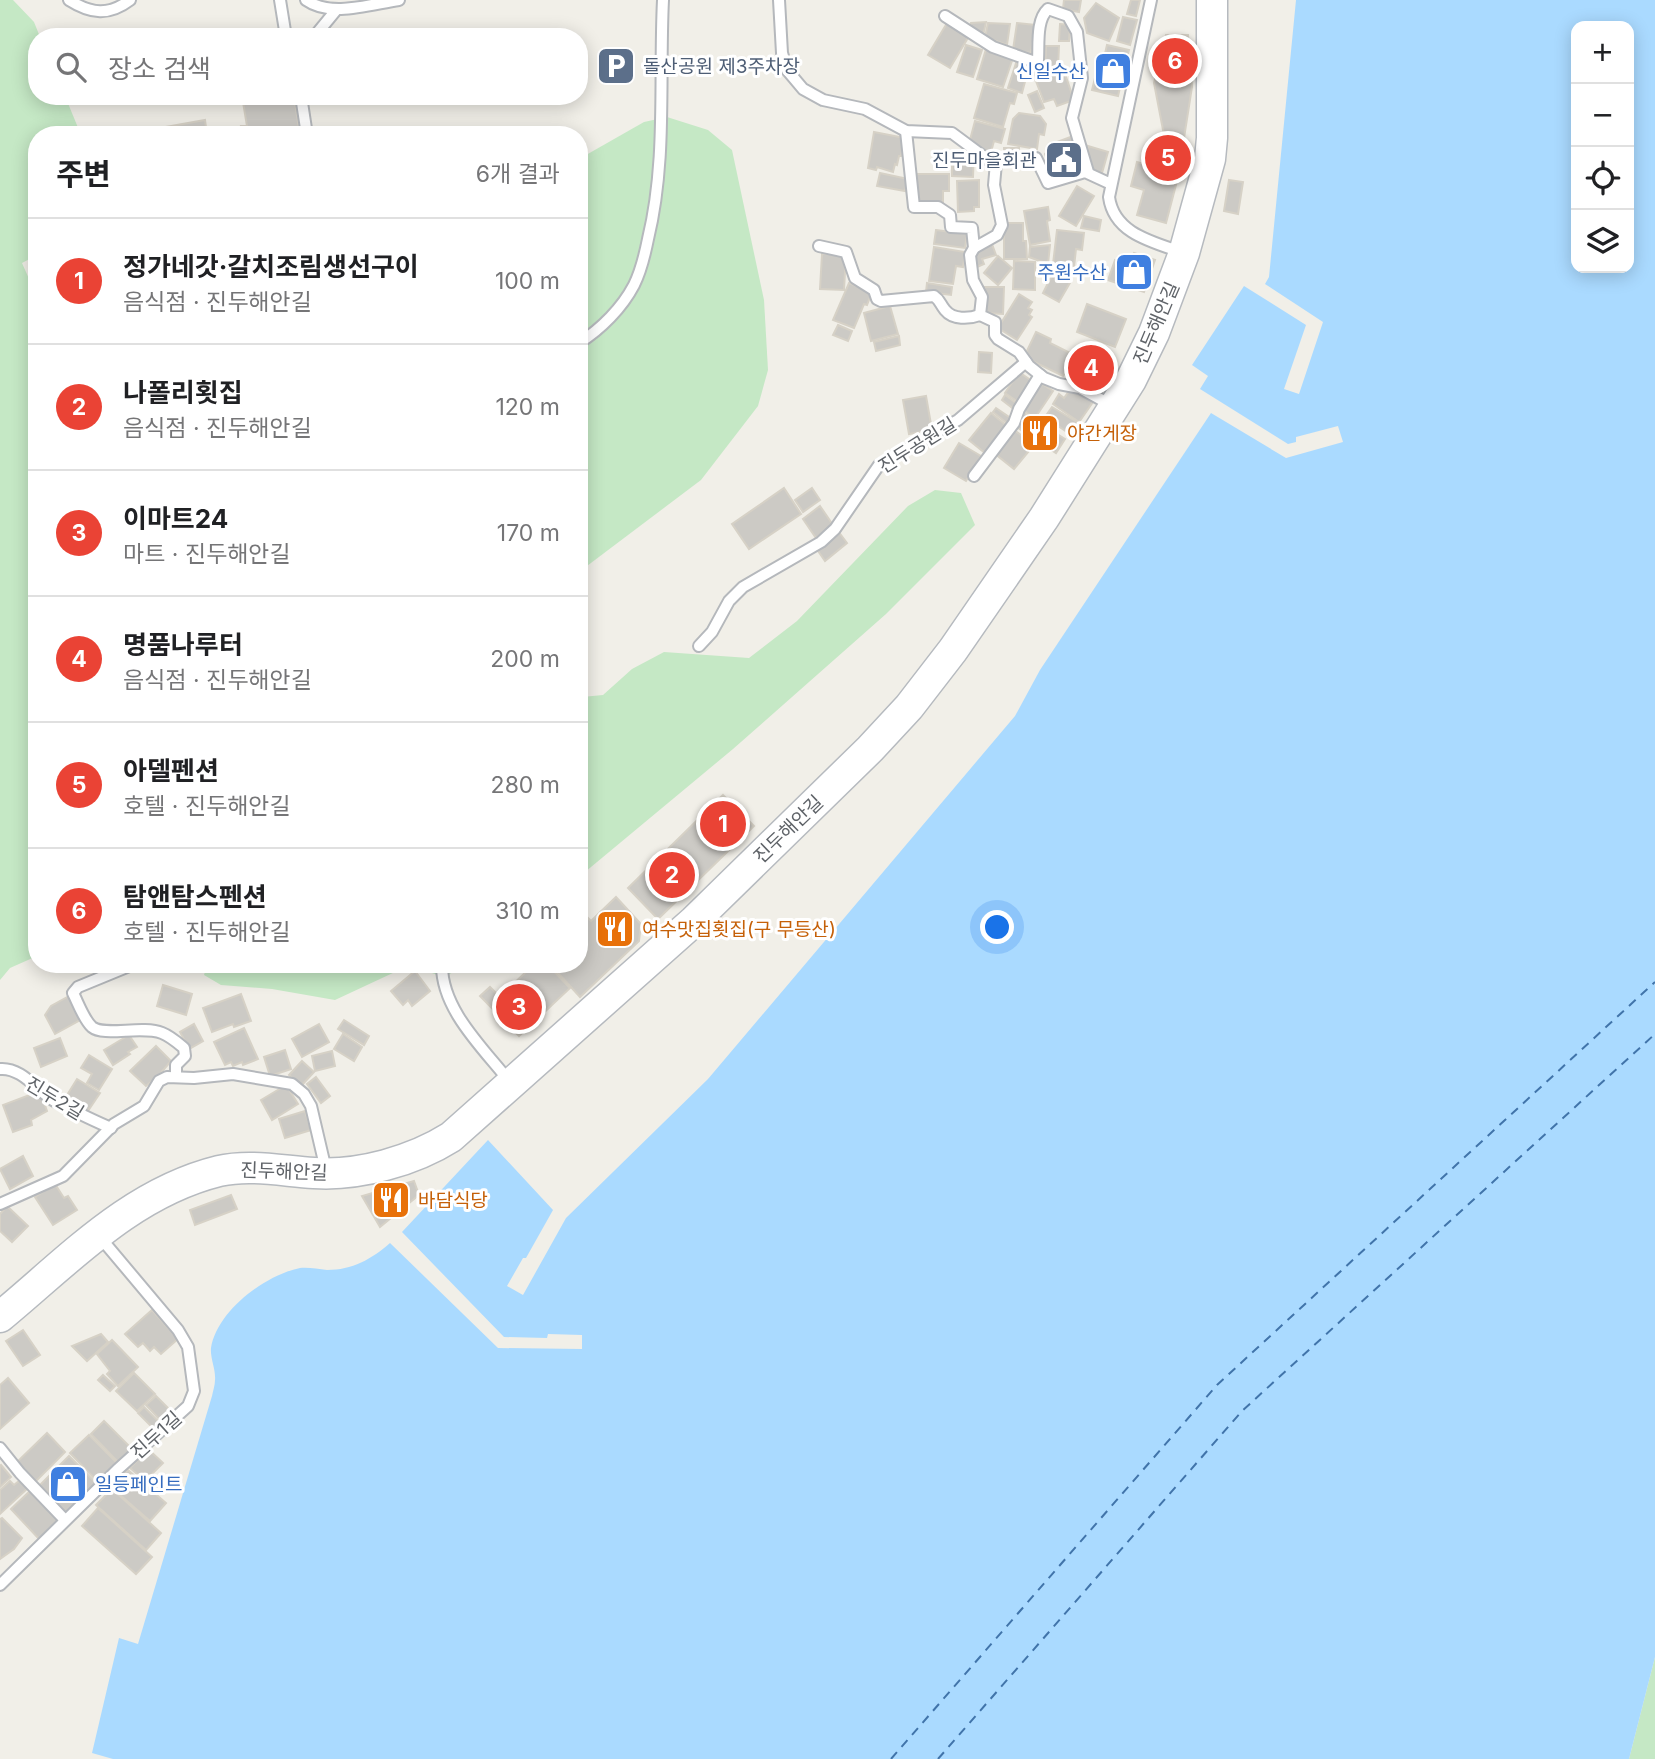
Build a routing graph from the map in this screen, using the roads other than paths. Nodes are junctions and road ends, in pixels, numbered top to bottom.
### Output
1 (69, 0) edge
2 (130, 0) edge
3 (281, 0) edge
4 (306, 0) edge
5 (399, 0) edge
6 (663, 0) edge
7 (779, 0) edge
8 (1151, 0) edge
9 (1212, 0) edge
10 (337, 9) junction
11 (945, 16) dead end
12 (285, 28) edge
13 (321, 28) edge
14 (302, 105) edge
15 (306, 126) edge
16 (906, 131) junction
17 (996, 163) junction
18 (1088, 172) junction
19 (1111, 184) junction
20 (819, 246) dead end
21 (974, 248) junction
22 (1184, 253) junction
23 (980, 316) junction
24 (588, 335) edge
25 (1026, 362) junction
26 (1040, 375) junction
27 (1114, 407) junction
28 (974, 475) dead end
29 (699, 646) dead end
30 (112, 973) edge
31 (443, 973) edge
32 (0, 1069) edge
33 (176, 1077) junction
34 (512, 1084) junction
35 (111, 1128) junction
36 (326, 1173) junction
37 (0, 1204) edge
38 (96, 1234) junction
39 (0, 1317) edge
40 (0, 1448) edge
41 (65, 1520) junction
42 (0, 1585) edge

1 - 2 lane
3 - 12 lane
4 - 10 lane
5 - 10 lane
6 - 24 lane
7 - 16 lane
8 - 19 lane
9 - 22 street, 진두해안길
10 - 13 lane
11 - 18 lane
14 - 15 lane
16 - 17 lane
16 - 21 lane
17 - 18 lane
17 - 21 lane
18 - 19 lane
19 - 22 lane
20 - 23 lane
21 - 23 lane
22 - 27 street, 진두해안길
23 - 25 lane
25 - 26 lane
25 - 29 lane, 진두공원길
26 - 27 lane
26 - 28 lane
27 - 34 street, 진두해안길
30 - 33 lane
31 - 34 lane
32 - 35 lane, 진두2길
33 - 35 lane, 진두2길
33 - 36 lane
34 - 36 street, 진두해안길
35 - 37 lane, 진두2길
36 - 38 street, 진두해안길
38 - 39 street, 진두해안길
38 - 41 lane, 진두1길
40 - 41 lane
41 - 42 lane, 진두1길

